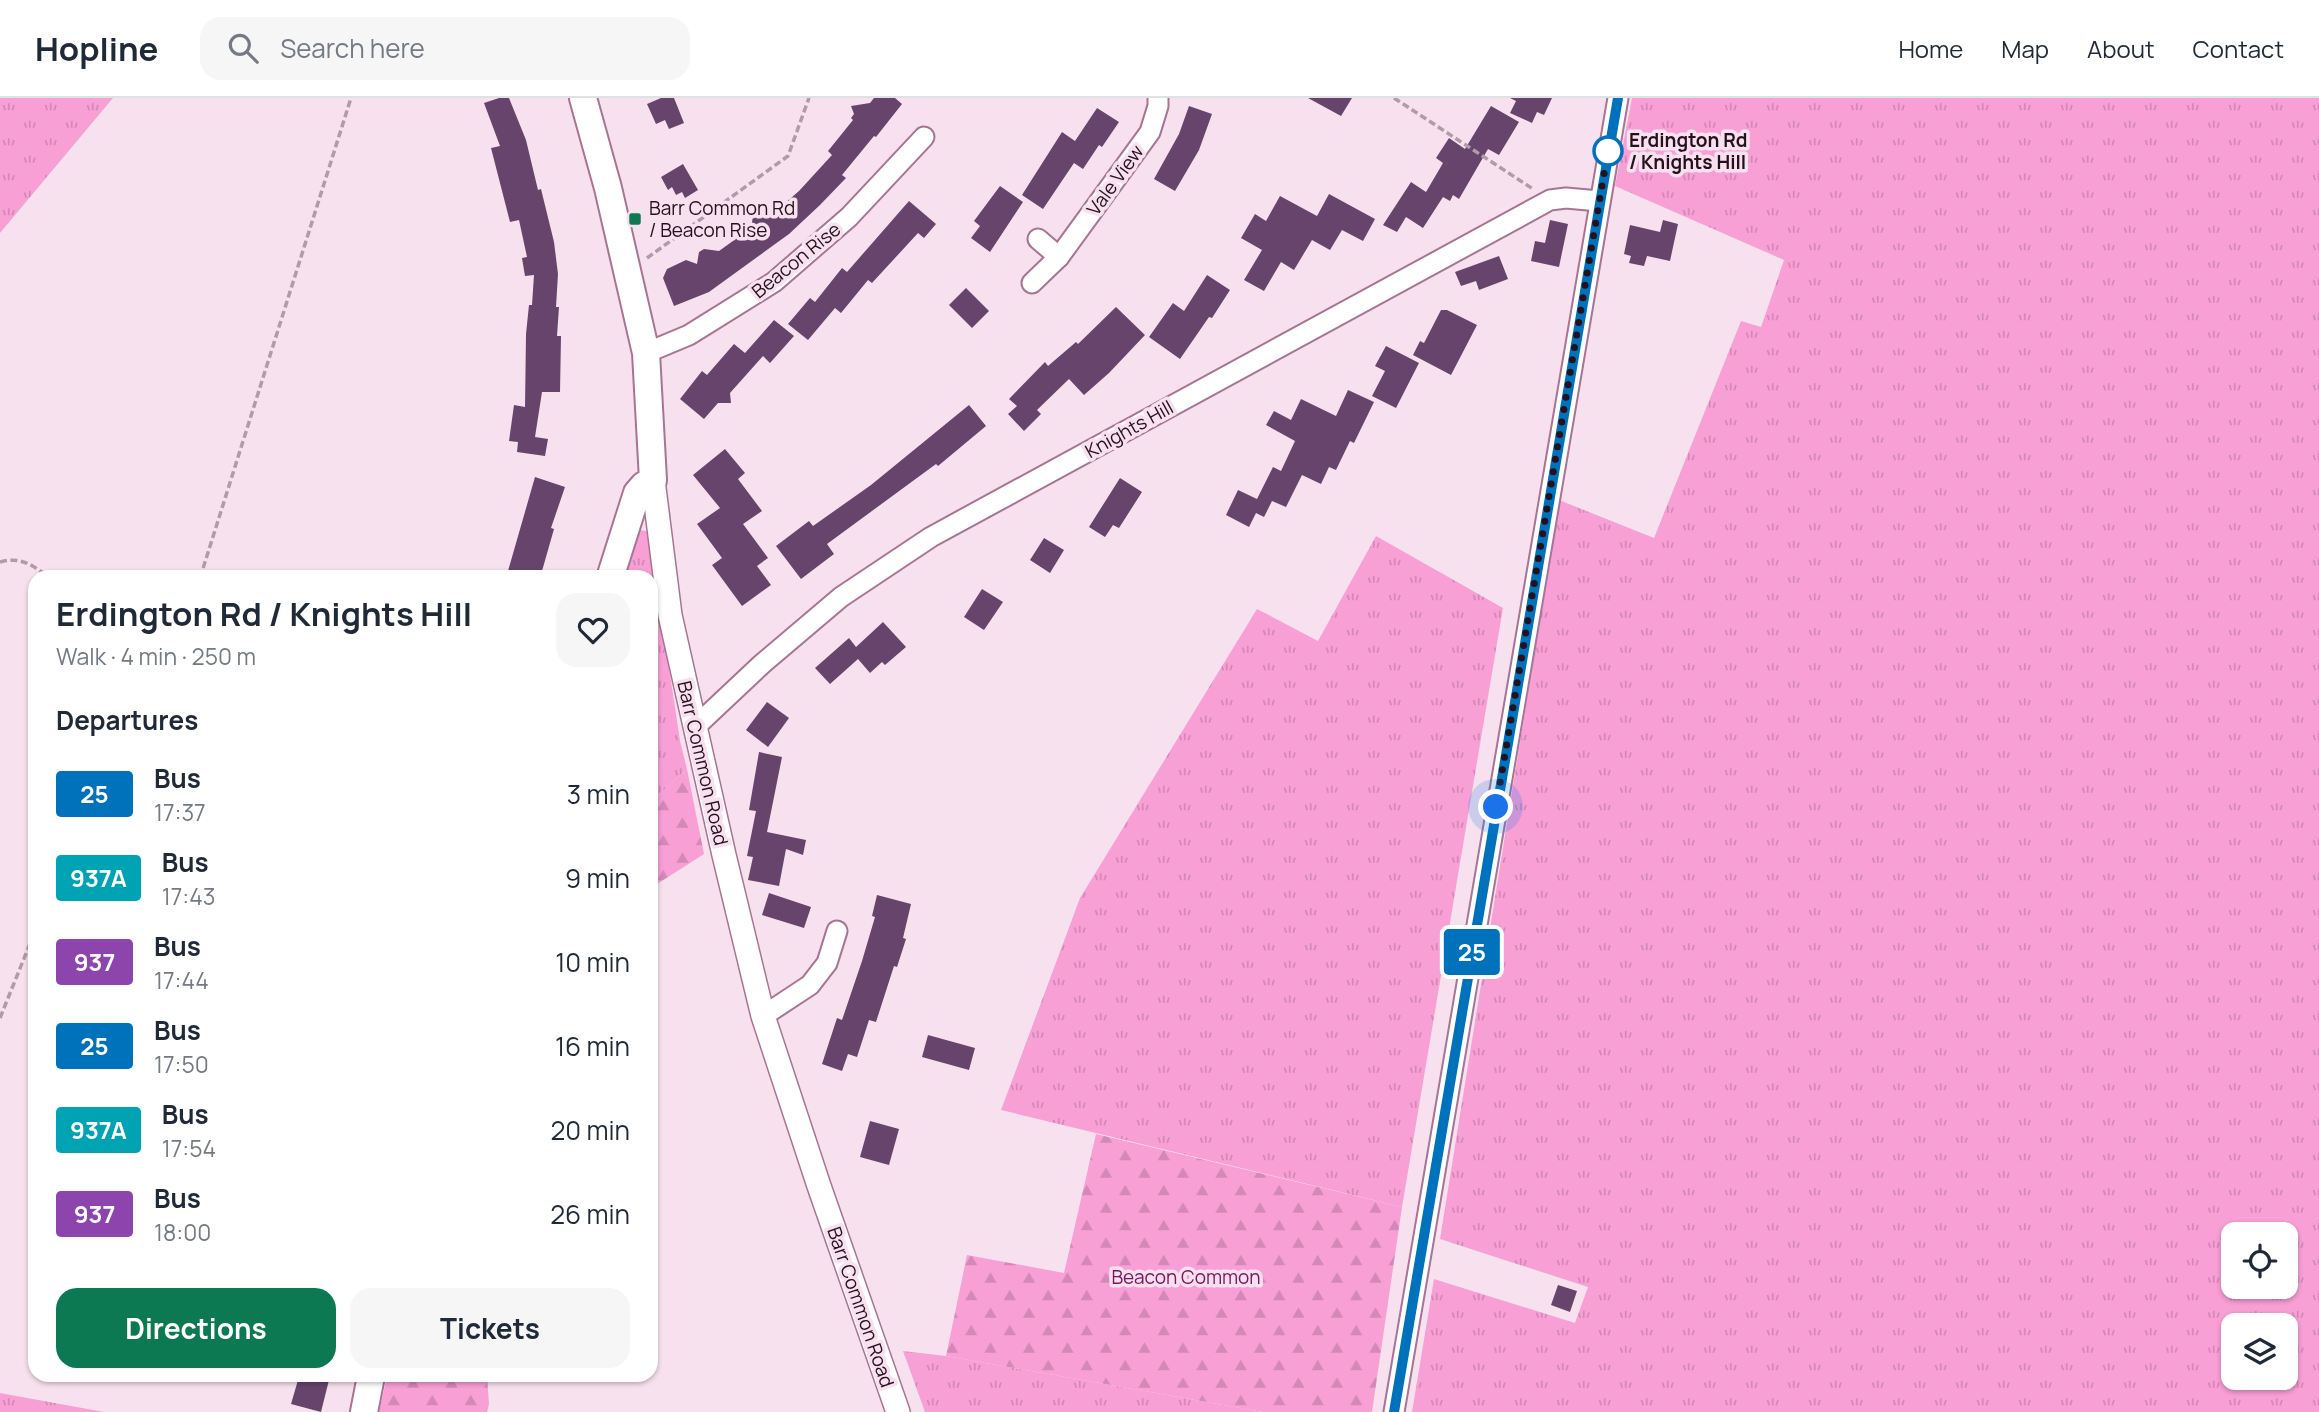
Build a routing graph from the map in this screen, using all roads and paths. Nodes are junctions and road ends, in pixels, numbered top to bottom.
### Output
1 (351, 98) edge
2 (583, 98) edge
3 (809, 98) edge
4 (1158, 98) edge
5 (1394, 98) edge
6 (1618, 98) edge
7 (924, 137) dead end
8 (1550, 200) junction
9 (1599, 201) junction
10 (1038, 239) dead end
11 (1059, 257) junction
12 (628, 272) junction
13 (1032, 283) dead end
14 (646, 353) junction
15 (653, 480) junction
16 (0, 562) edge
17 (40, 570) edge
18 (203, 570) edge
19 (613, 570) edge
20 (695, 727) junction
21 (837, 931) dead end
22 (28, 948) edge
23 (763, 1016) junction
24 (0, 1018) edge
25 (369, 1382) edge
26 (364, 1412) edge
27 (898, 1412) edge
28 (1394, 1412) edge

1 - 18 path
2 - 12 main road, Barr Common Road
3 - 12 path
4 - 11 street, Vale View
5 - 8 path
6 - 9 street
7 - 14 street, Beacon Rise
8 - 9 street, Knights Hill
8 - 20 street, Knights Hill
9 - 28 street
10 - 11 street
11 - 13 street, Vale View
12 - 14 main road, Barr Common Road
14 - 15 main road, Barr Common Road
15 - 19 main road
15 - 20 street, Barr Common Road
16 - 17 path
20 - 23 street, Barr Common Road
21 - 23 street
22 - 24 path
23 - 27 street, Barr Common Road
25 - 26 main road

